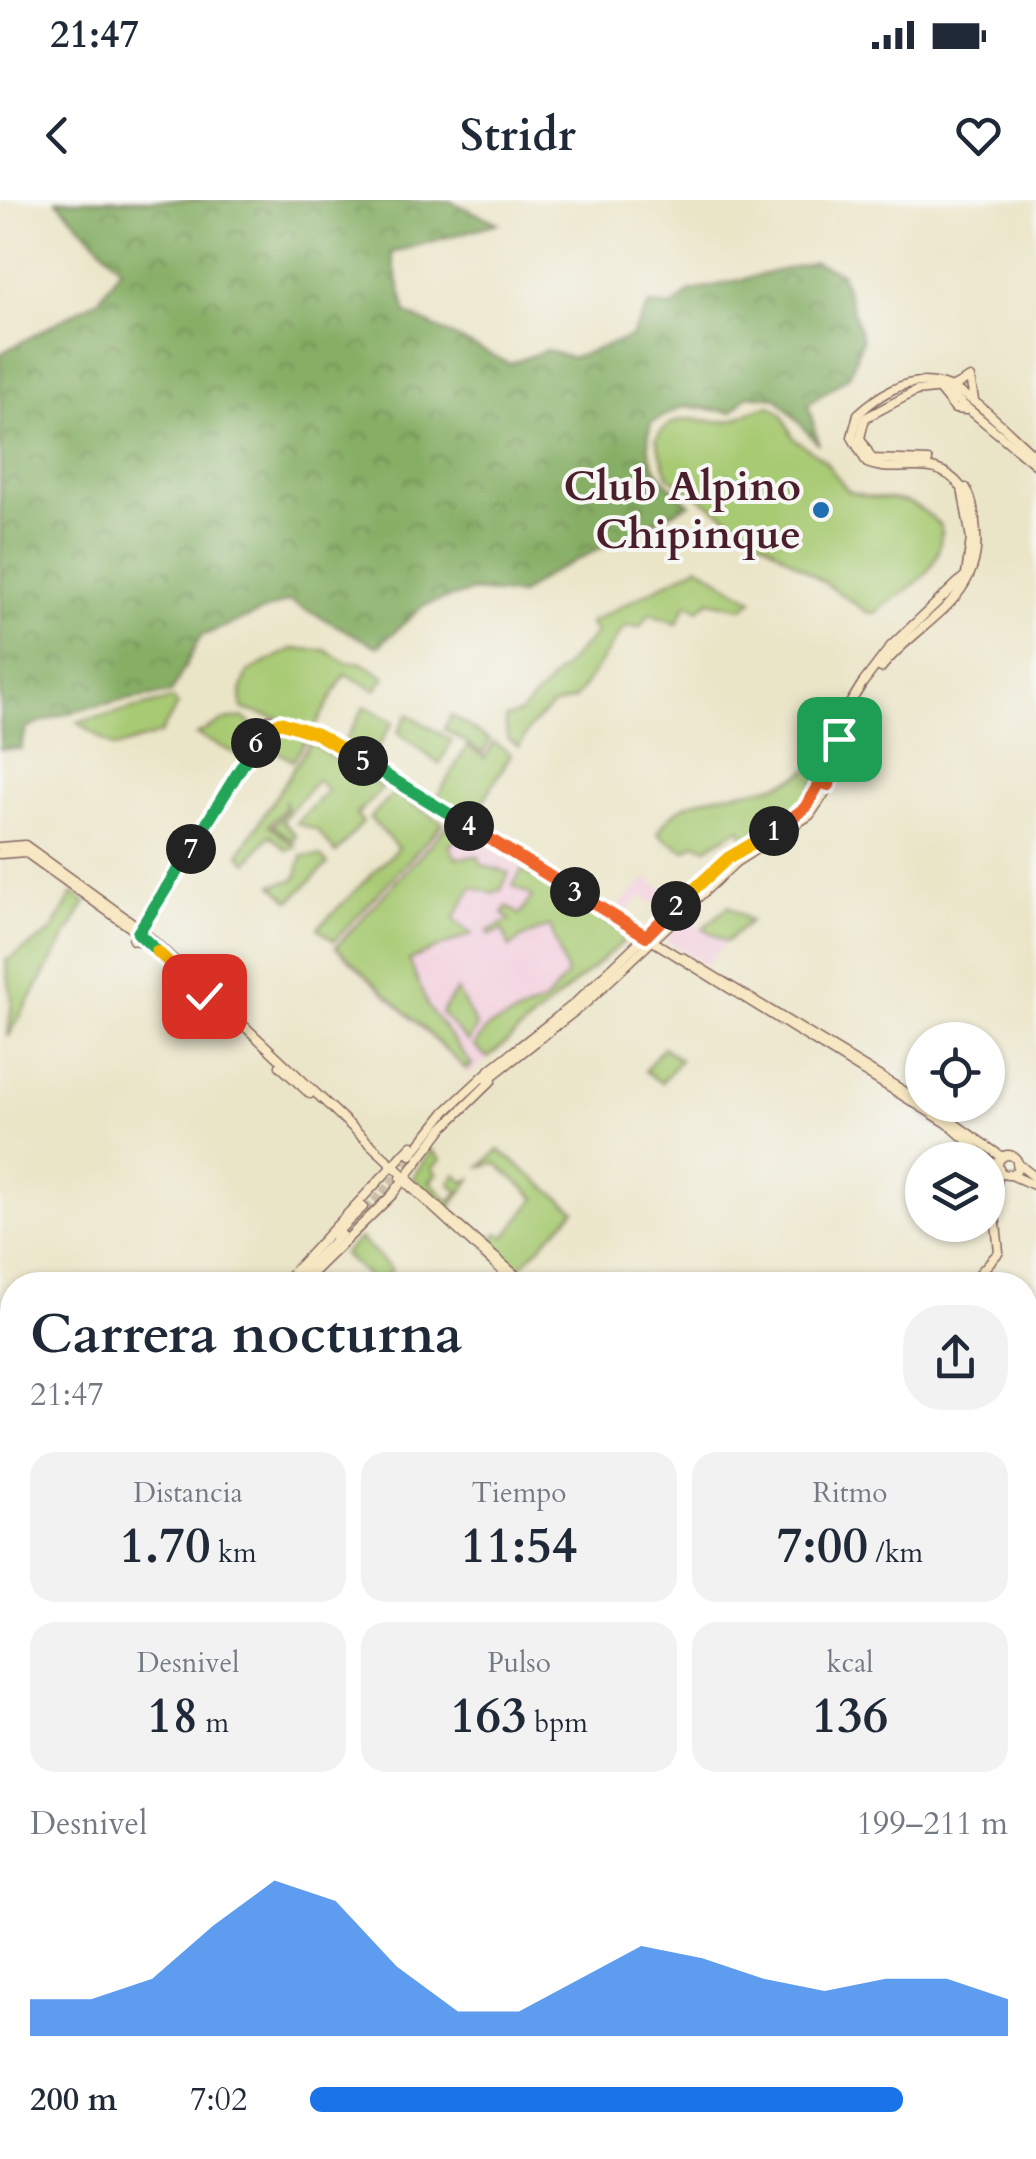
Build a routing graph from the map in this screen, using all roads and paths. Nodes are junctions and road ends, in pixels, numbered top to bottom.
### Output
1 (953, 386) junction
2 (937, 387) junction
3 (974, 400) dead end
4 (966, 410) dead end
5 (1036, 457) edge
6 (1036, 469) edge
7 (829, 772) junction
8 (0, 851) edge
9 (138, 934) junction
10 (649, 938) junction
11 (678, 956) junction
12 (512, 1054) junction
13 (905, 1091) edge
14 (905, 1097) edge
15 (943, 1122) edge
16 (949, 1122) edge
17 (953, 1122) edge
18 (959, 1126) junction
19 (968, 1142) edge
20 (982, 1142) edge
21 (1005, 1156) edge
22 (410, 1158) junction
23 (1017, 1162) junction
24 (393, 1167) junction
25 (1005, 1171) edge
26 (1005, 1173) edge
27 (1036, 1178) edge
28 (405, 1179) junction
29 (1036, 1186) edge
30 (413, 1191) junction
31 (370, 1194) junction
32 (392, 1194) junction
33 (382, 1204) junction
34 (365, 1209) tunnel mouth
35 (998, 1242) edge
36 (301, 1272) edge
37 (302, 1272) edge
38 (313, 1272) edge
39 (503, 1272) edge
40 (512, 1272) edge
41 (980, 1272) edge

1 - 3 street
1 - 5 street
1 - 7 street
2 - 4 street
2 - 6 street
2 - 7 street
7 - 10 street
8 - 9 street
9 - 10 street
9 - 24 street
9 - 24 street
10 - 11 street
10 - 12 street
11 - 13 street
11 - 14 street
12 - 22 street
12 - 22 street
15 - 19 street
16 - 18 street
17 - 18 street
18 - 20 street
21 - 23 street
22 - 24 street
22 - 28 street
23 - 25 street
23 - 27 street
24 - 28 street
24 - 31 street
26 - 29 street
28 - 30 street
28 - 32 street
28 - 40 street
30 - 32 street
30 - 39 street
31 - 33 street
31 - 36 street
32 - 33 street
33 - 38 street
34 - 37 street
35 - 41 street

